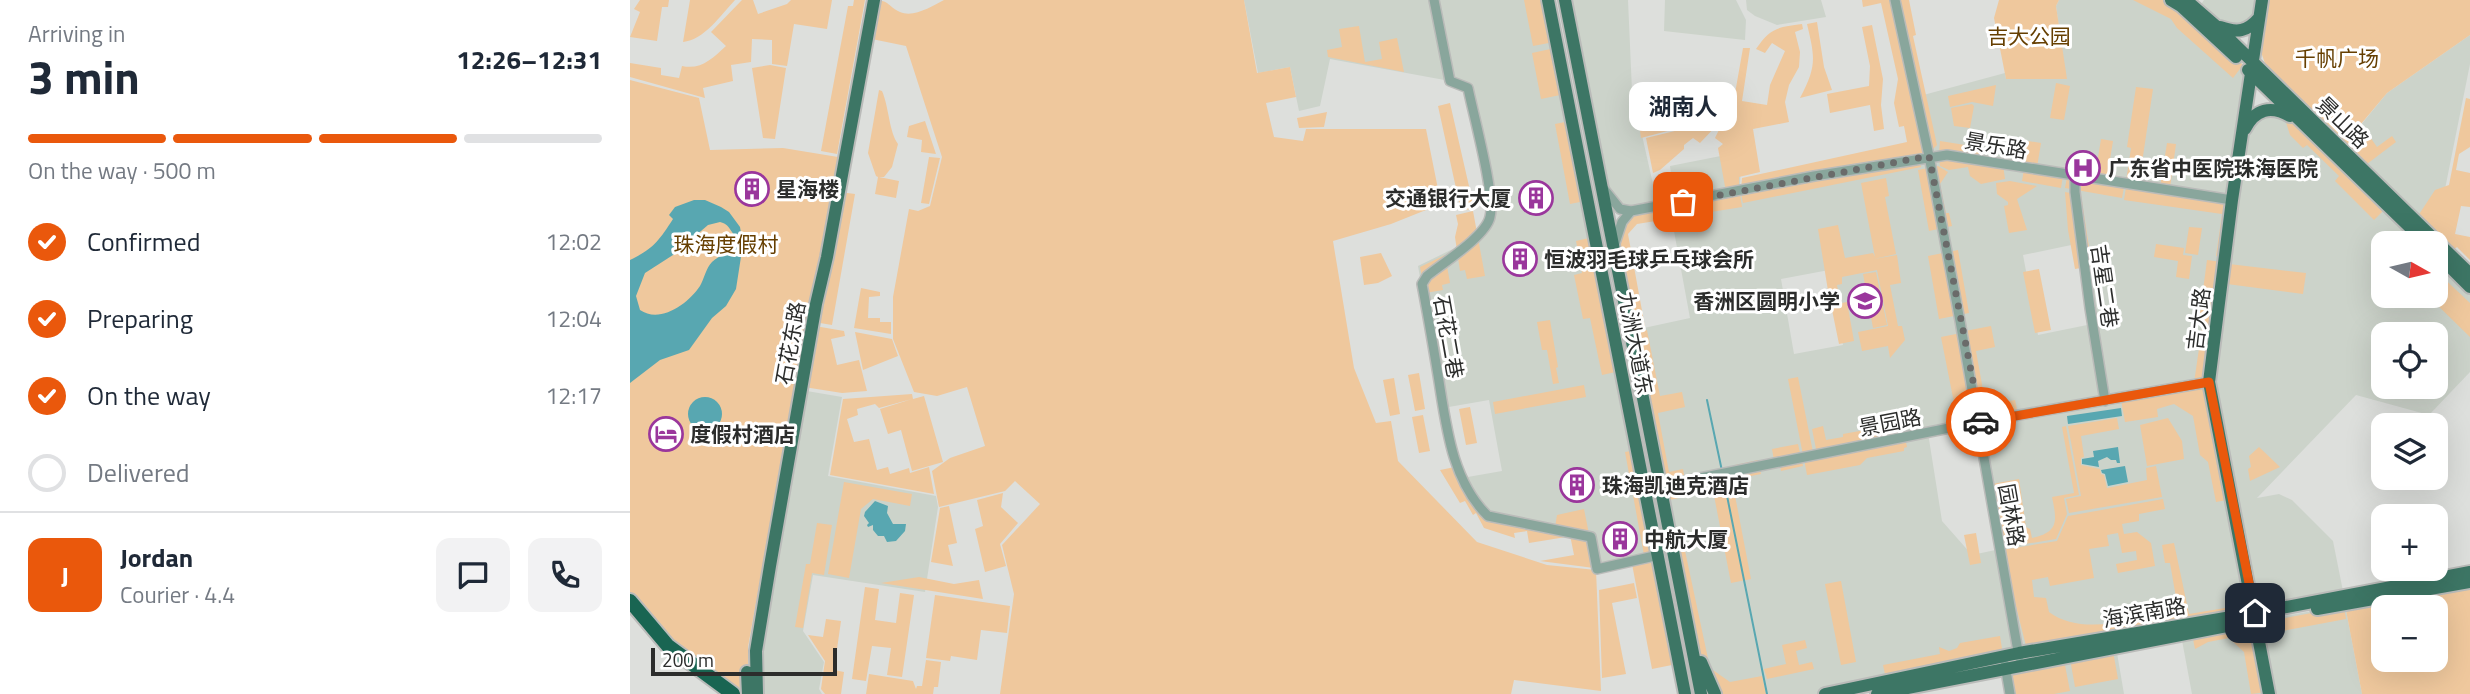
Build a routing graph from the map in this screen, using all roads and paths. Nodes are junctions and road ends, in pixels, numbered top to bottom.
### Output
1 (867, 0) edge
2 (874, 0) edge
3 (1434, 0) edge
4 (1548, 0) edge
5 (1565, 0) edge
6 (1895, 0) edge
7 (2171, 0) edge
8 (2186, 0) edge
9 (2262, 0) edge
10 (2259, 18) junction
11 (2216, 26) junction
12 (2252, 67) junction
13 (2268, 76) junction
14 (2301, 121) junction
15 (2241, 139) junction
16 (1929, 156) junction
17 (2075, 176) junction
18 (1601, 184) junction
19 (2232, 200) junction
20 (1631, 211) junction
21 (2414, 231) edge
22 (1614, 250) junction
23 (2448, 265) edge
24 (2470, 274) edge
25 (2470, 287) edge
26 (2209, 382) junction
27 (2105, 401) junction
28 (1979, 422) junction
29 (1660, 486) junction
30 (1658, 555) junction
31 (2470, 572) edge
32 (2470, 582) edge
33 (630, 601) edge
34 (1685, 614) junction
35 (630, 615) edge
36 (2255, 617) junction
37 (2020, 659) junction
38 (2004, 662) junction
39 (721, 694) edge
40 (733, 694) edge
41 (748, 694) edge
42 (757, 694) edge
43 (1685, 694) edge
44 (1701, 694) edge
45 (1715, 694) edge
46 (1825, 694) edge
47 (1877, 694) edge
48 (2010, 694) edge
49 (2269, 694) edge

1 - 41 main road, 石花东路
2 - 42 main road, 石花东路
3 - 30 street, 石花二巷
4 - 30 main road, 九洲大道东
5 - 18 main road, 九洲大道东
6 - 16 street, 园林路
7 - 12 main road, 景山路
8 - 11 main road, 景山路
9 - 10 main road
10 - 11 main road
10 - 12 main road, 吉大路
10 - 13 main road
11 - 12 main road, 景山路
12 - 13 main road, 景山路
12 - 14 main road, 景山路
12 - 15 main road, 吉大路
13 - 24 main road, 景山路
14 - 15 main road
14 - 21 main road, 景山路
15 - 19 main road, 吉大路
16 - 17 street, 景乐路
16 - 20 street, 景乐路
16 - 28 street, 园林路
17 - 19 street, 景乐路
17 - 27 street, 吉星二巷
18 - 20 street
18 - 22 main road, 九洲大道东
19 - 26 main road, 吉大路
20 - 22 street
22 - 29 main road, 九洲大道东
23 - 25 main road
26 - 27 street, 景园路
26 - 36 main road, 吉大路
27 - 28 street, 景园路
28 - 29 street, 景园路
28 - 37 street, 园林路
29 - 34 main road, 九洲大道东
30 - 43 main road, 九洲大道东
31 - 36 main road, 海滨南路
32 - 36 main road, 海滨南路
33 - 40 highway
34 - 44 main road, 九洲大道东
34 - 45 main road
35 - 39 highway
36 - 37 main road, 海滨南路
36 - 49 main road, 吉大路
37 - 38 main road, 海滨南路
38 - 46 main road, 海滨南路
38 - 47 main road, 海滨南路
38 - 48 street

